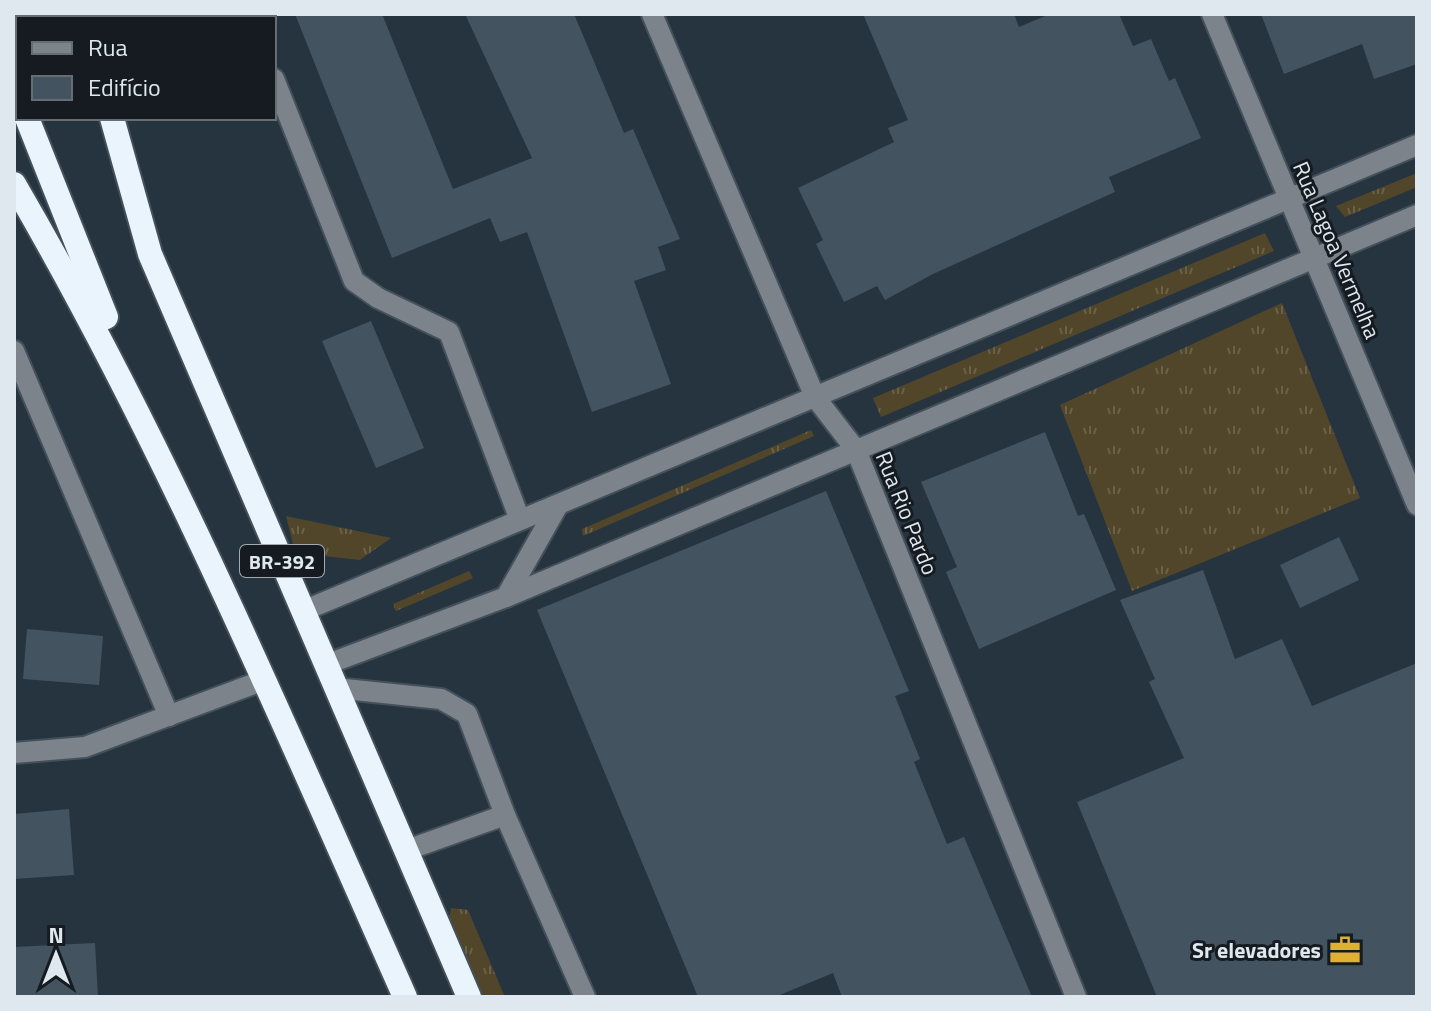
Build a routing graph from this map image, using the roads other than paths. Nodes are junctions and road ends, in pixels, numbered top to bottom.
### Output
1 (652, 14) edge
2 (1212, 14) edge
3 (276, 84) edge
4 (28, 120) edge
5 (113, 120) edge
6 (1417, 145) edge
7 (14, 184) edge
8 (1289, 198) junction
9 (1417, 215) edge
10 (1314, 258) junction
11 (14, 351) edge
12 (815, 397) junction
13 (856, 450) junction
14 (177, 497) junction
15 (558, 505) junction
16 (1417, 505) edge
17 (520, 520) junction
18 (506, 597) junction
19 (303, 611) junction
20 (325, 665) junction
21 (264, 680) junction
22 (335, 688) junction
23 (169, 716) junction
24 (14, 753) edge
25 (505, 815) junction
26 (407, 850) junction
27 (405, 997) edge
28 (469, 997) edge
29 (585, 997) edge
30 (1076, 997) edge

1 - 12 street, Rua Rio Pardo
2 - 8 street, Rua Lagoa Vermelha
3 - 17 street
4 - 14 highway, BR-392
5 - 19 highway, BR-392
6 - 8 street
7 - 14 highway, BR-392
8 - 10 street, Rua Lagoa Vermelha
8 - 12 street
9 - 10 street
10 - 13 street
10 - 16 street, Rua Lagoa Vermelha
11 - 23 street
12 - 13 street, Rua Rio Pardo
12 - 15 street
13 - 18 street
13 - 30 street, Rua Rio Pardo
14 - 21 highway, BR-392
15 - 17 street
15 - 18 street
17 - 19 street
18 - 20 street
19 - 20 highway, BR-392
20 - 22 highway, BR-392
21 - 23 street
21 - 27 highway, BR-392
22 - 25 street
22 - 26 highway, BR-392
23 - 24 street
25 - 26 street
25 - 29 street
26 - 28 highway, BR-392

